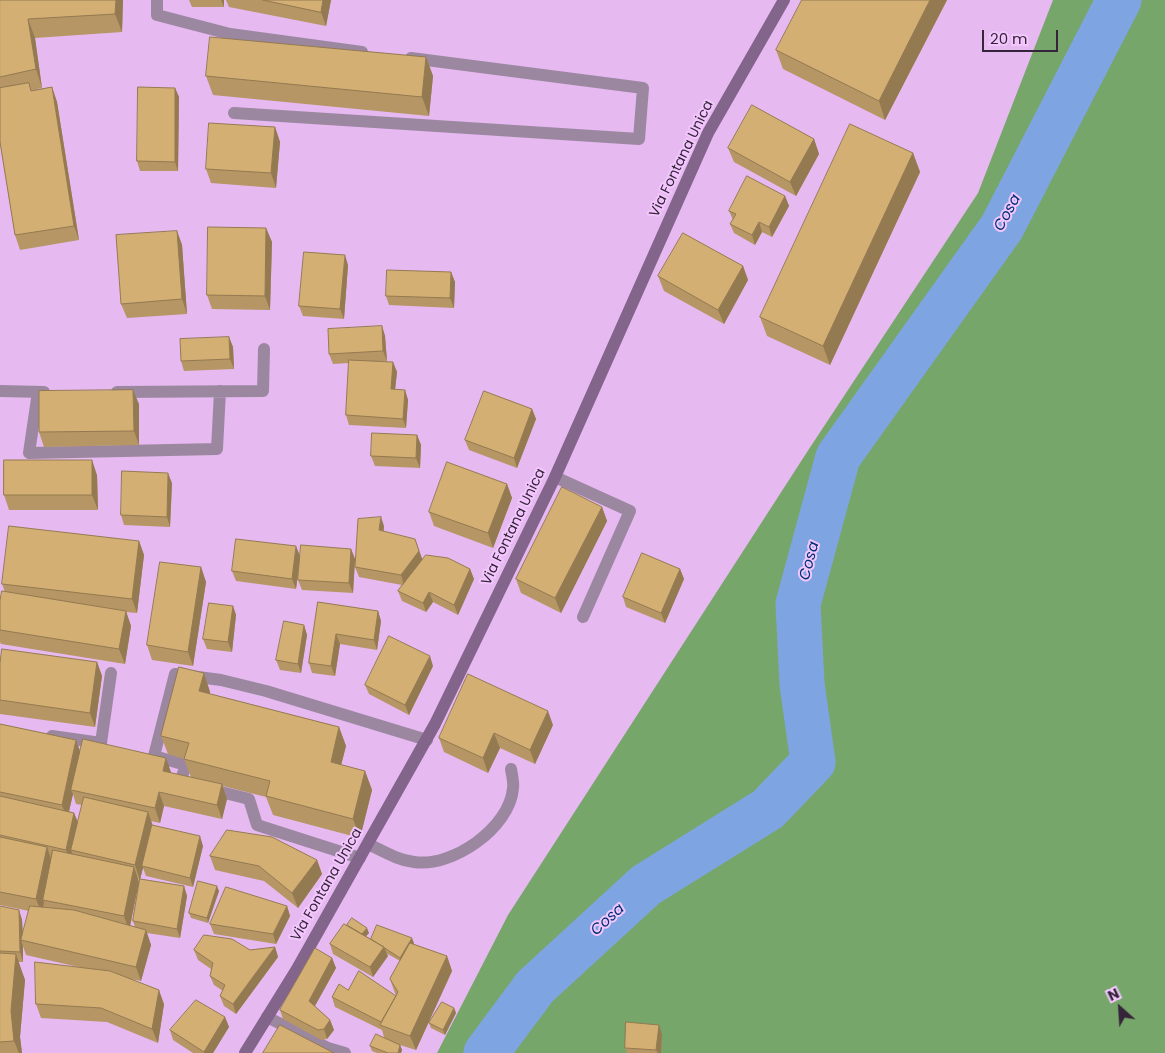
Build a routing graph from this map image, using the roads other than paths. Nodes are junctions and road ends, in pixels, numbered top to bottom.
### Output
1 (157, 0) edge
2 (784, 0) edge
3 (376, 54) edge
4 (396, 56) edge
5 (234, 112) dead end
6 (264, 349) dead end
7 (0, 391) edge
8 (220, 391) junction
9 (38, 392) junction
10 (57, 392) edge
11 (105, 392) edge
12 (555, 477) junction
13 (583, 618) dead end
14 (111, 673) dead end
15 (37, 734) edge
16 (427, 740) junction
17 (511, 769) dead end
18 (368, 844) junction
19 (360, 858) junction
20 (267, 1017) junction
21 (245, 1053) edge
22 (345, 1053) edge

1 - 3 lane
2 - 12 main road, Via Fontana Unica
4 - 5 lane
6 - 8 lane
7 - 9 lane
8 - 9 lane
8 - 11 lane
9 - 10 lane
12 - 13 lane
12 - 16 main road, Via Fontana Unica
14 - 15 lane
16 - 18 main road, Via Fontana Unica
16 - 19 lane
17 - 18 lane
18 - 19 main road, Via Fontana Unica
19 - 20 main road, Via Fontana Unica
20 - 21 main road, Via Fontana Unica
20 - 22 lane

